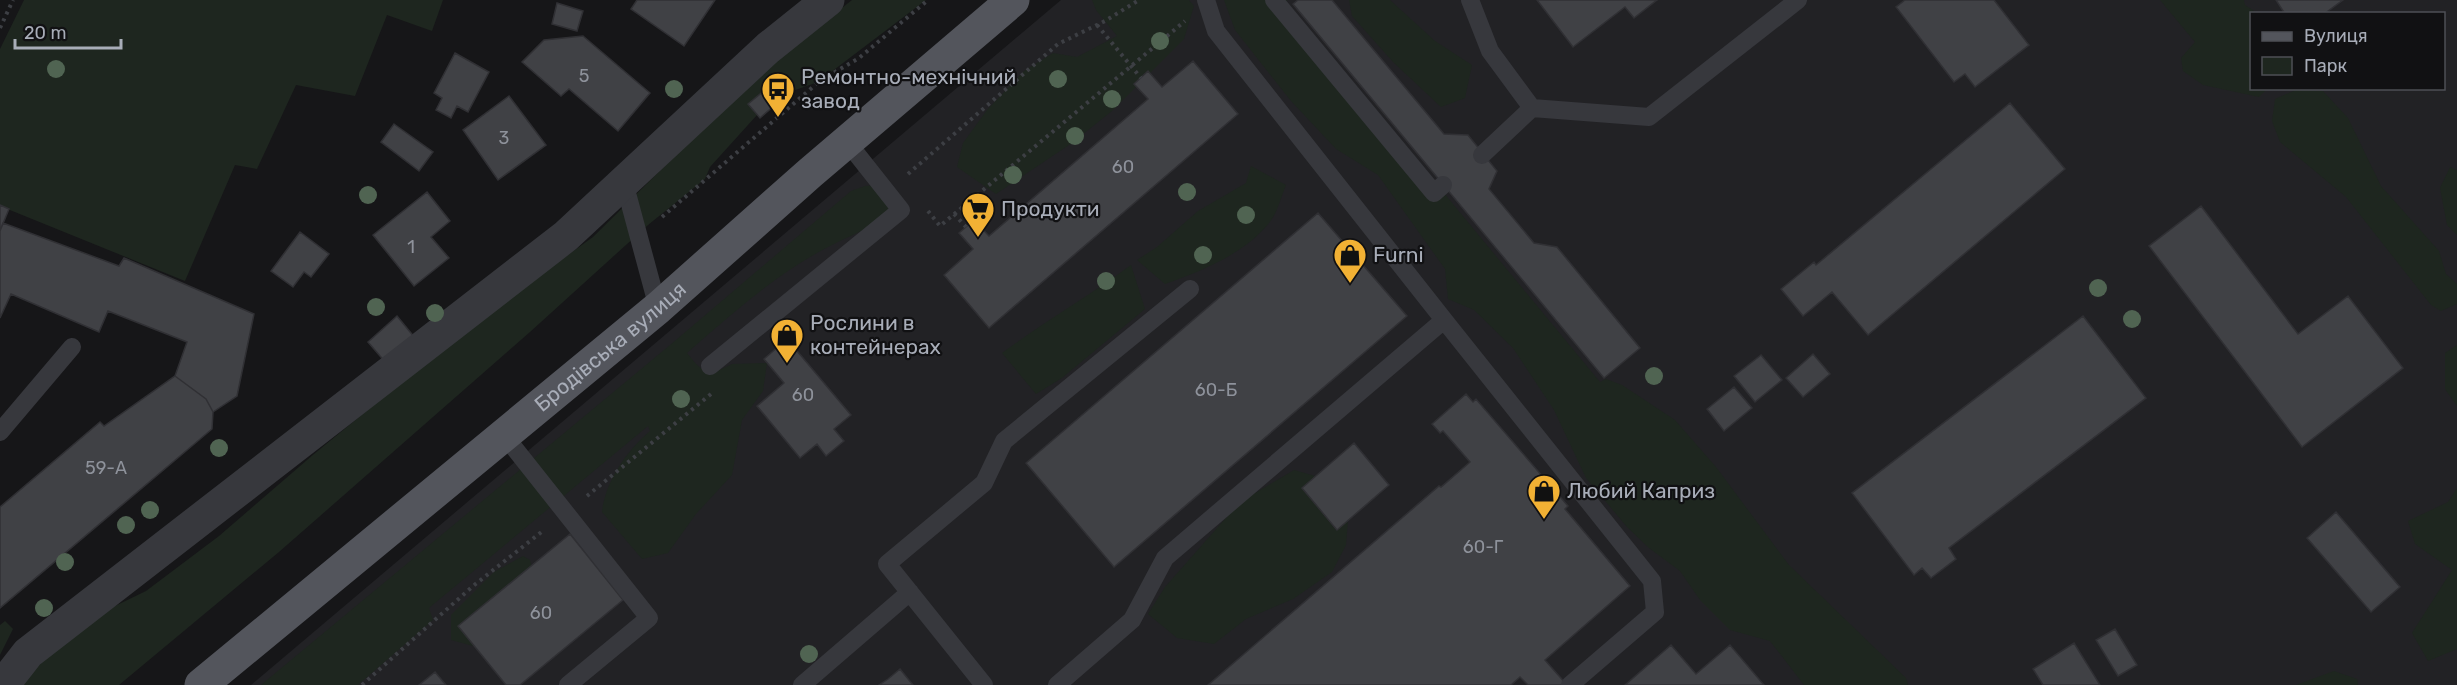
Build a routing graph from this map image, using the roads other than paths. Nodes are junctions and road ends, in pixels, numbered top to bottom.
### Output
1 (828, 0) edge
2 (1013, 0) edge
3 (1274, 0) edge
4 (1470, 0) edge
5 (1798, 0) edge
6 (1206, 1) edge
7 (1532, 108) junction
8 (848, 143) junction
9 (1482, 155) dead end
10 (624, 182) junction
11 (1443, 185) dead end
12 (1190, 289) dead end
13 (658, 308) junction
14 (1444, 320) junction
15 (72, 347) dead end
16 (710, 366) dead end
17 (0, 432) edge
18 (504, 435) junction
19 (910, 592) junction
20 (3, 685) edge
21 (201, 685) edge
22 (568, 685) edge
23 (802, 685) edge
24 (984, 685) edge
25 (1057, 685) edge
26 (1570, 685) edge

1 - 10 street
2 - 8 main road, Бродівська вулиця
3 - 11 lane
4 - 7 lane
5 - 7 lane
6 - 14 lane
7 - 9 lane
8 - 13 main road, Бродівська вулиця
8 - 16 lane
10 - 13 lane
10 - 20 street
12 - 19 lane
13 - 18 main road, Бродівська вулиця
14 - 25 lane
14 - 26 lane
15 - 17 lane
18 - 21 main road, Бродівська вулиця
18 - 22 lane
19 - 23 lane
19 - 24 lane

